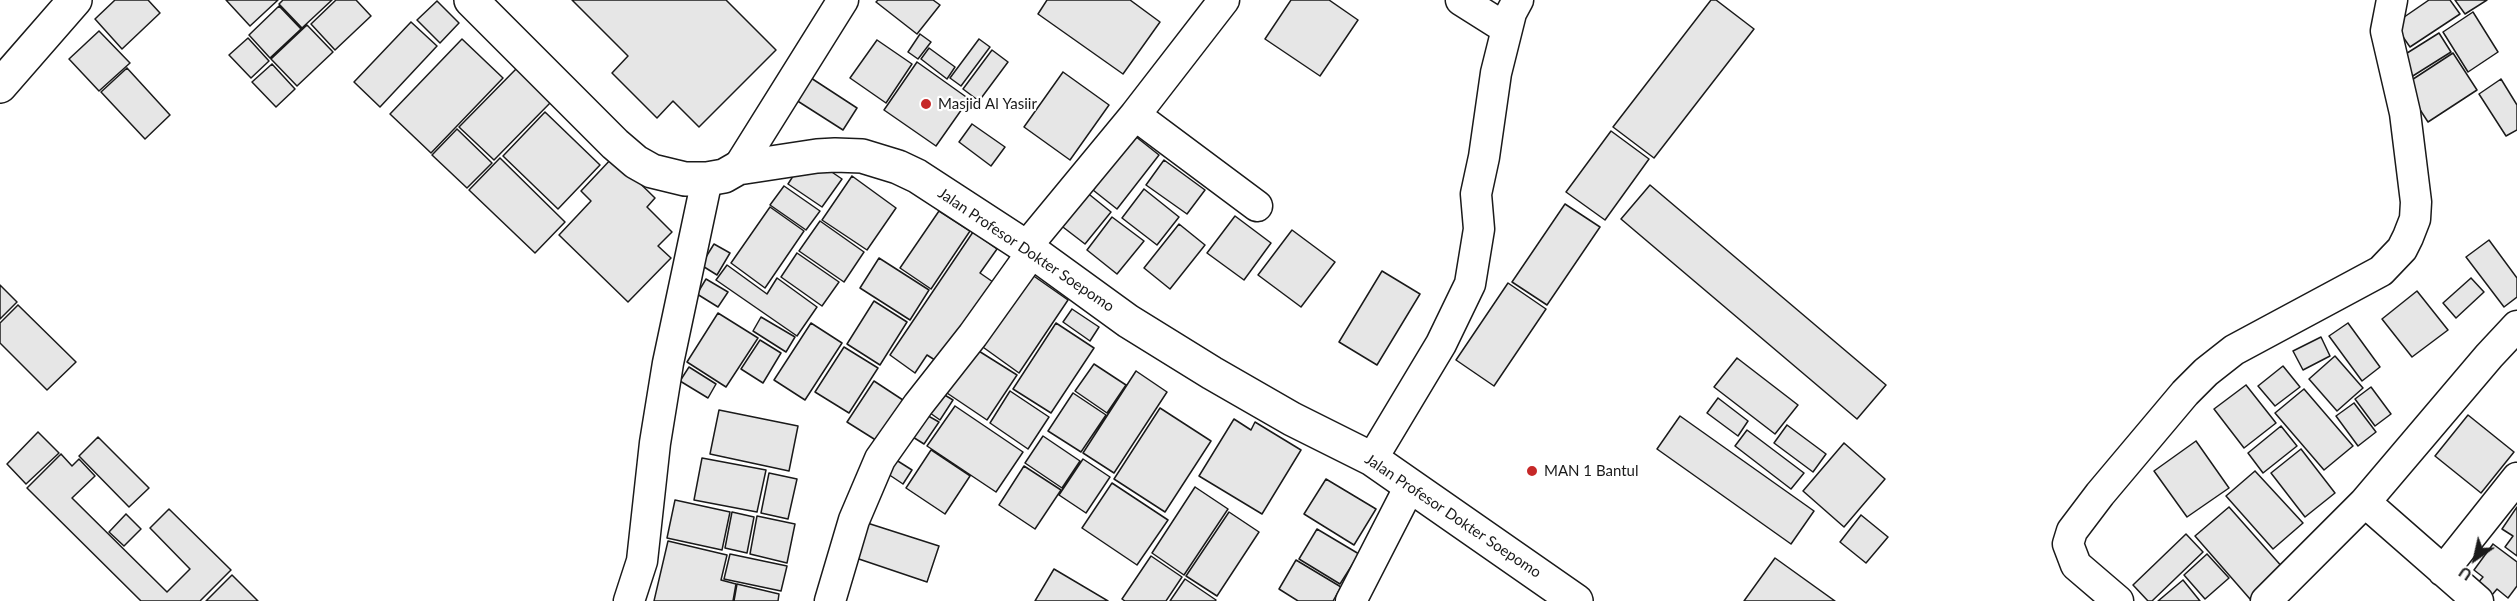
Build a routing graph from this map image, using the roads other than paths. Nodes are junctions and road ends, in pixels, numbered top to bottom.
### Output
1 (75, 0) edge
2 (471, 0) edge
3 (843, 0) edge
4 (1224, 0) edge
5 (1461, 0) edge
6 (1518, 0) edge
7 (2391, 0) edge
8 (1507, 29) junction
9 (0, 86) edge
10 (1135, 115) junction
11 (738, 168) junction
12 (707, 179) junction
13 (1257, 206) dead end
14 (1030, 249) junction
15 (2517, 326) edge
16 (1372, 459) junction
17 (2517, 478) edge
18 (1410, 486) junction
19 (2364, 502) junction
20 (2443, 571) junction
21 (630, 601) edge
22 (830, 601) edge
23 (1351, 601) edge
24 (1576, 601) edge
25 (2118, 601) edge
26 (2266, 601) edge
27 (2478, 601) edge

1 - 9 main road
2 - 12 main road, Jalan Profesor Dokter Soepomo
3 - 11 street
4 - 10 street
5 - 8 street
6 - 8 street
7 - 25 street
8 - 16 street
10 - 13 street
10 - 14 street
11 - 12 main road, Jalan Profesor Dokter Soepomo
11 - 14 main road, Jalan Profesor Dokter Soepomo
12 - 21 street
14 - 16 main road, Jalan Profesor Dokter Soepomo
14 - 22 street
15 - 19 street
16 - 18 main road, Jalan Profesor Dokter Soepomo
17 - 20 street
18 - 23 street
18 - 24 main road, Jalan Profesor Dokter Soepomo
19 - 20 street
19 - 26 street
20 - 27 street

